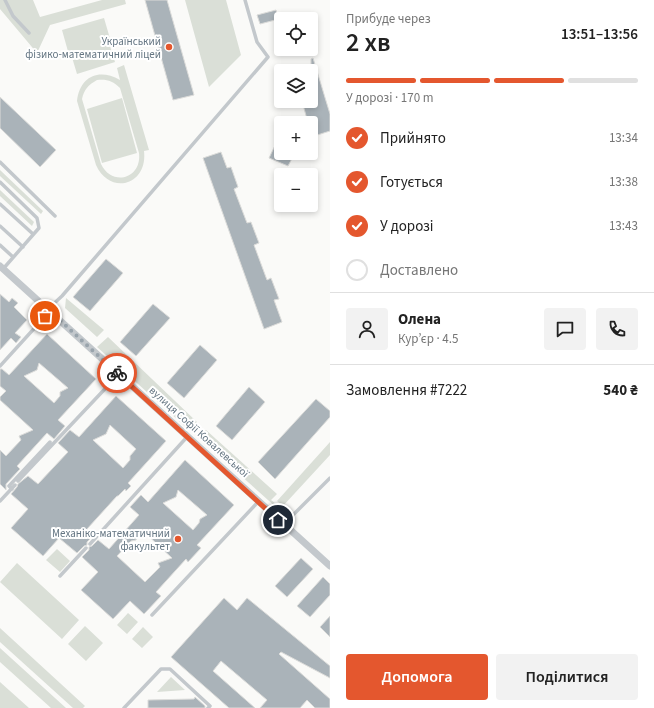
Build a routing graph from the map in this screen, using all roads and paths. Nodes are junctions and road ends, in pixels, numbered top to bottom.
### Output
1 (5, 0) edge
2 (245, 0) edge
3 (29, 33) dead end
4 (0, 162) edge
5 (0, 182) edge
6 (0, 204) edge
7 (55, 216) dead end
8 (0, 226) edge
9 (34, 234) junction
10 (0, 245) edge
11 (23, 247) junction
12 (13, 257) junction
13 (2, 267) edge
14 (49, 310) junction
15 (0, 366) edge
16 (119, 374) junction
17 (187, 437) junction
18 (50, 442) dead end
19 (330, 478) edge
20 (12, 488) junction
21 (0, 501) edge
22 (258, 502) junction
23 (284, 525) junction
24 (90, 544) dead end
25 (86, 548) dead end
26 (330, 566) edge
27 (60, 576) dead end
28 (152, 615) dead end
29 (124, 708) edge
30 (208, 708) edge

1 - 3 lane
2 - 14 lane
4 - 7 lane
5 - 9 lane
6 - 9 lane
8 - 11 lane
9 - 11 lane
10 - 12 lane
11 - 12 lane
12 - 13 lane
13 - 14 street, вулиця Софії Ковалевської
14 - 15 lane
14 - 16 street, вулиця Софії Ковалевської
16 - 17 street, вулиця Софії Ковалевської
16 - 20 lane
17 - 22 street, вулиця Софії Ковалевської
17 - 24 lane
18 - 20 lane
19 - 23 lane
20 - 21 lane
22 - 23 street, вулиця Софії Ковалевської
22 - 28 lane
23 - 26 street, вулиця Софії Ковалевської
25 - 27 lane
29 - 30 lane

